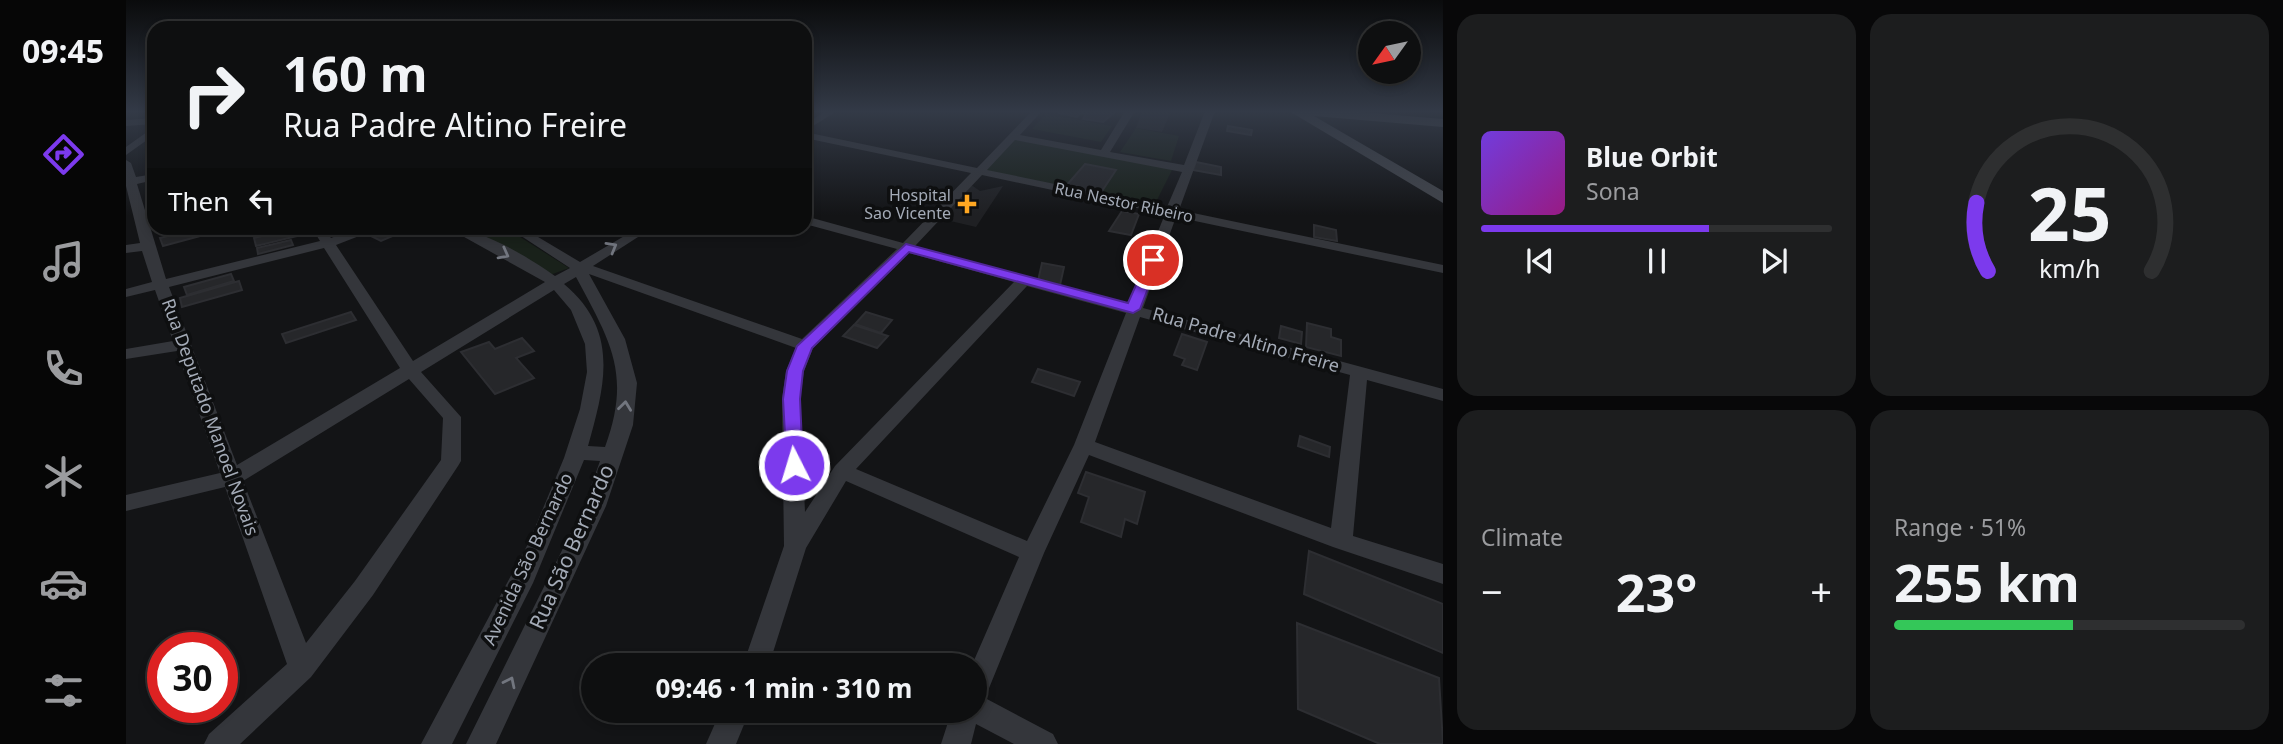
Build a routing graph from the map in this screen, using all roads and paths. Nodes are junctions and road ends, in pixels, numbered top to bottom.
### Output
1 (856, 146) edge
2 (1002, 146) edge
3 (1065, 146) edge
4 (1109, 146) edge
5 (1196, 146) edge
6 (1355, 146) edge
7 (1104, 153) junction
8 (126, 163) edge
9 (1186, 169) junction
10 (977, 171) junction
11 (130, 182) edge
12 (1443, 198) edge
13 (1172, 212) junction
14 (812, 222) edge
15 (323, 235) edge
16 (467, 235) edge
17 (526, 235) edge
18 (634, 235) edge
19 (906, 248) junction
20 (126, 249) edge
21 (151, 253) junction
22 (578, 267) junction
23 (1443, 269) edge
24 (1024, 280) junction
25 (554, 281) junction
26 (162, 285) junction
27 (126, 293) edge
28 (1133, 309) junction
29 (182, 345) junction
30 (805, 346) junction
31 (126, 354) edge
32 (411, 371) junction
33 (1359, 372) junction
34 (1443, 395) edge
35 (1084, 444) junction
36 (578, 452) junction
37 (613, 455) junction
38 (842, 471) junction
39 (233, 477) junction
40 (126, 503) edge
41 (1341, 541) junction
42 (795, 546) junction
43 (1032, 553) junction
44 (1443, 574) edge
45 (760, 653) edge
46 (987, 660) edge
47 (302, 668) junction
48 (987, 714) edge
49 (730, 723) edge
50 (963, 723) edge
51 (219, 744) edge
52 (436, 744) edge
53 (481, 744) edge
54 (721, 744) edge
55 (956, 744) edge
56 (1043, 744) edge

1 - 10 street, Rua Nestor Ribeiro
2 - 10 street
3 - 7 street
4 - 7 street
5 - 9 street
6 - 12 main road
7 - 9 street
8 - 11 street, Rua Deputado Manoel Novais
9 - 13 street
10 - 13 street, Rua Nestor Ribeiro
10 - 19 street
11 - 21 street, Rua Deputado Manoel Novais
13 - 23 street, Rua Nestor Ribeiro
13 - 28 street
14 - 19 street, Rua Padre Altino Freire
15 - 26 street
15 - 32 street
16 -> 25 street, Avenida São Bernardo
17 - 22 street
22 -> 18 street
19 - 24 street, Rua Padre Altino Freire
19 - 30 street
20 - 21 street
21 - 26 street, Rua Deputado Manoel Novais
21 - 27 street
22 - 25 street
22 - 30 street
37 -> 22 street, Rua São Bernardo
24 - 28 street, Rua Padre Altino Freire
24 - 38 street
25 - 32 street
25 - 36 street, Avenida São Bernardo
26 - 27 street
26 - 29 street, Rua Deputado Manoel Novais
28 - 33 street, Rua Padre Altino Freire
28 - 35 street
29 - 31 street
29 - 39 street, Rua Deputado Manoel Novais
30 - 42 street
32 - 39 street
32 - 47 street
33 - 34 street, Rua Padre Altino Freire
33 - 41 street
35 - 41 street
35 - 43 street
36 - 37 street
36 - 52 street, Avenida São Bernardo
53 -> 37 street, Rua São Bernardo
38 - 42 street
38 - 43 street
39 - 40 street
39 - 47 street, Rua Deputado Manoel Novais
41 - 44 street
42 - 45 street
43 - 46 street
47 - 51 street
48 - 56 street
49 - 54 street
50 - 55 street

